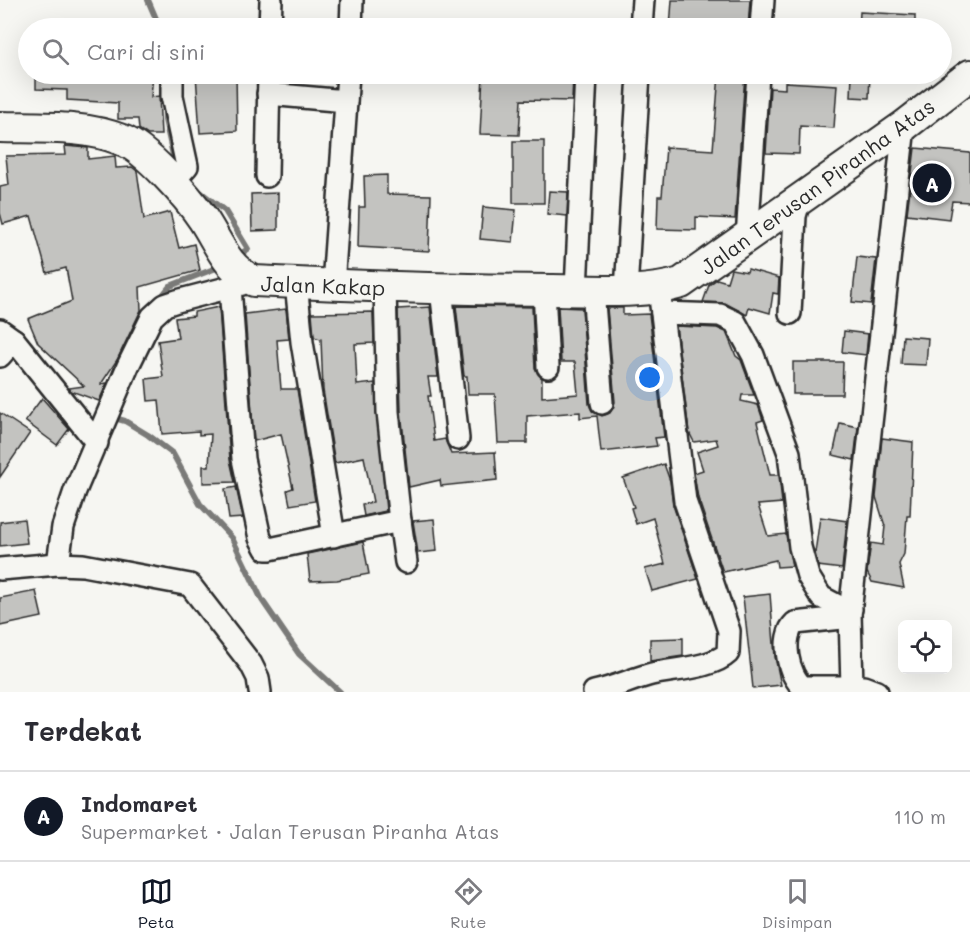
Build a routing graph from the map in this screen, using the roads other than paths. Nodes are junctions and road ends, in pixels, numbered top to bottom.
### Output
1 (272, 0) edge
2 (352, 0) edge
3 (643, 0) edge
4 (764, 0) edge
5 (271, 18) edge
6 (351, 18) edge
7 (642, 18) edge
8 (762, 18) edge
9 (970, 75) edge
10 (172, 84) edge
11 (268, 84) edge
12 (347, 84) edge
13 (586, 84) edge
14 (638, 84) edge
15 (757, 84) edge
16 (346, 101) junction
17 (904, 126) junction
18 (0, 127) edge
19 (179, 175) junction
20 (267, 176) dead end
21 (799, 202) junction
22 (747, 238) junction
23 (234, 270) junction
24 (296, 283) junction
25 (333, 285) junction
26 (385, 287) junction
27 (441, 289) junction
28 (544, 290) junction
29 (585, 290) junction
30 (626, 291) junction
31 (661, 301) junction
32 (790, 313) dead end
33 (7, 335) edge
34 (0, 356) edge
35 (548, 367) dead end
36 (602, 403) dead end
37 (105, 424) junction
38 (458, 439) dead end
39 (400, 521) junction
40 (334, 536) junction
41 (406, 562) dead end
42 (58, 564) junction
43 (0, 569) edge
44 (851, 611) junction
45 (852, 687) junction
46 (260, 692) edge
47 (594, 692) edge
48 (877, 692) edge

1 - 5 street
2 - 6 street
3 - 7 street
4 - 8 street
9 - 17 street, Jalan Terusan Piranha Atas
10 - 19 street
11 - 16 street
11 - 20 street
12 - 16 street
13 - 29 street
14 - 30 street
15 - 22 street
16 - 25 street
17 - 21 street, Jalan Terusan Piranha Atas
17 - 44 street
18 - 19 street
19 - 23 street
21 - 22 street, Jalan Terusan Piranha Atas
21 - 32 street
22 - 31 street, Jalan Terusan Piranha Atas
23 - 24 street, Jalan Kakap
23 - 37 street, Jalan Kakap
23 - 40 street
24 - 25 street, Jalan Kakap
24 - 40 street
25 - 26 street, Jalan Kakap
26 - 27 street, Jalan Kakap
26 - 39 street
27 - 28 street, Jalan Kakap
27 - 38 street
28 - 29 street, Jalan Kakap
28 - 35 street
29 - 30 street, Jalan Kakap
29 - 36 street
30 - 31 street, Jalan Kakap
31 - 44 street
31 - 47 street
33 - 34 street
33 - 37 street
37 - 42 street, Jalan Kakap
39 - 40 street
39 - 41 street
42 - 43 street
42 - 46 street
44 - 45 street
44 - 45 street
45 - 48 street

